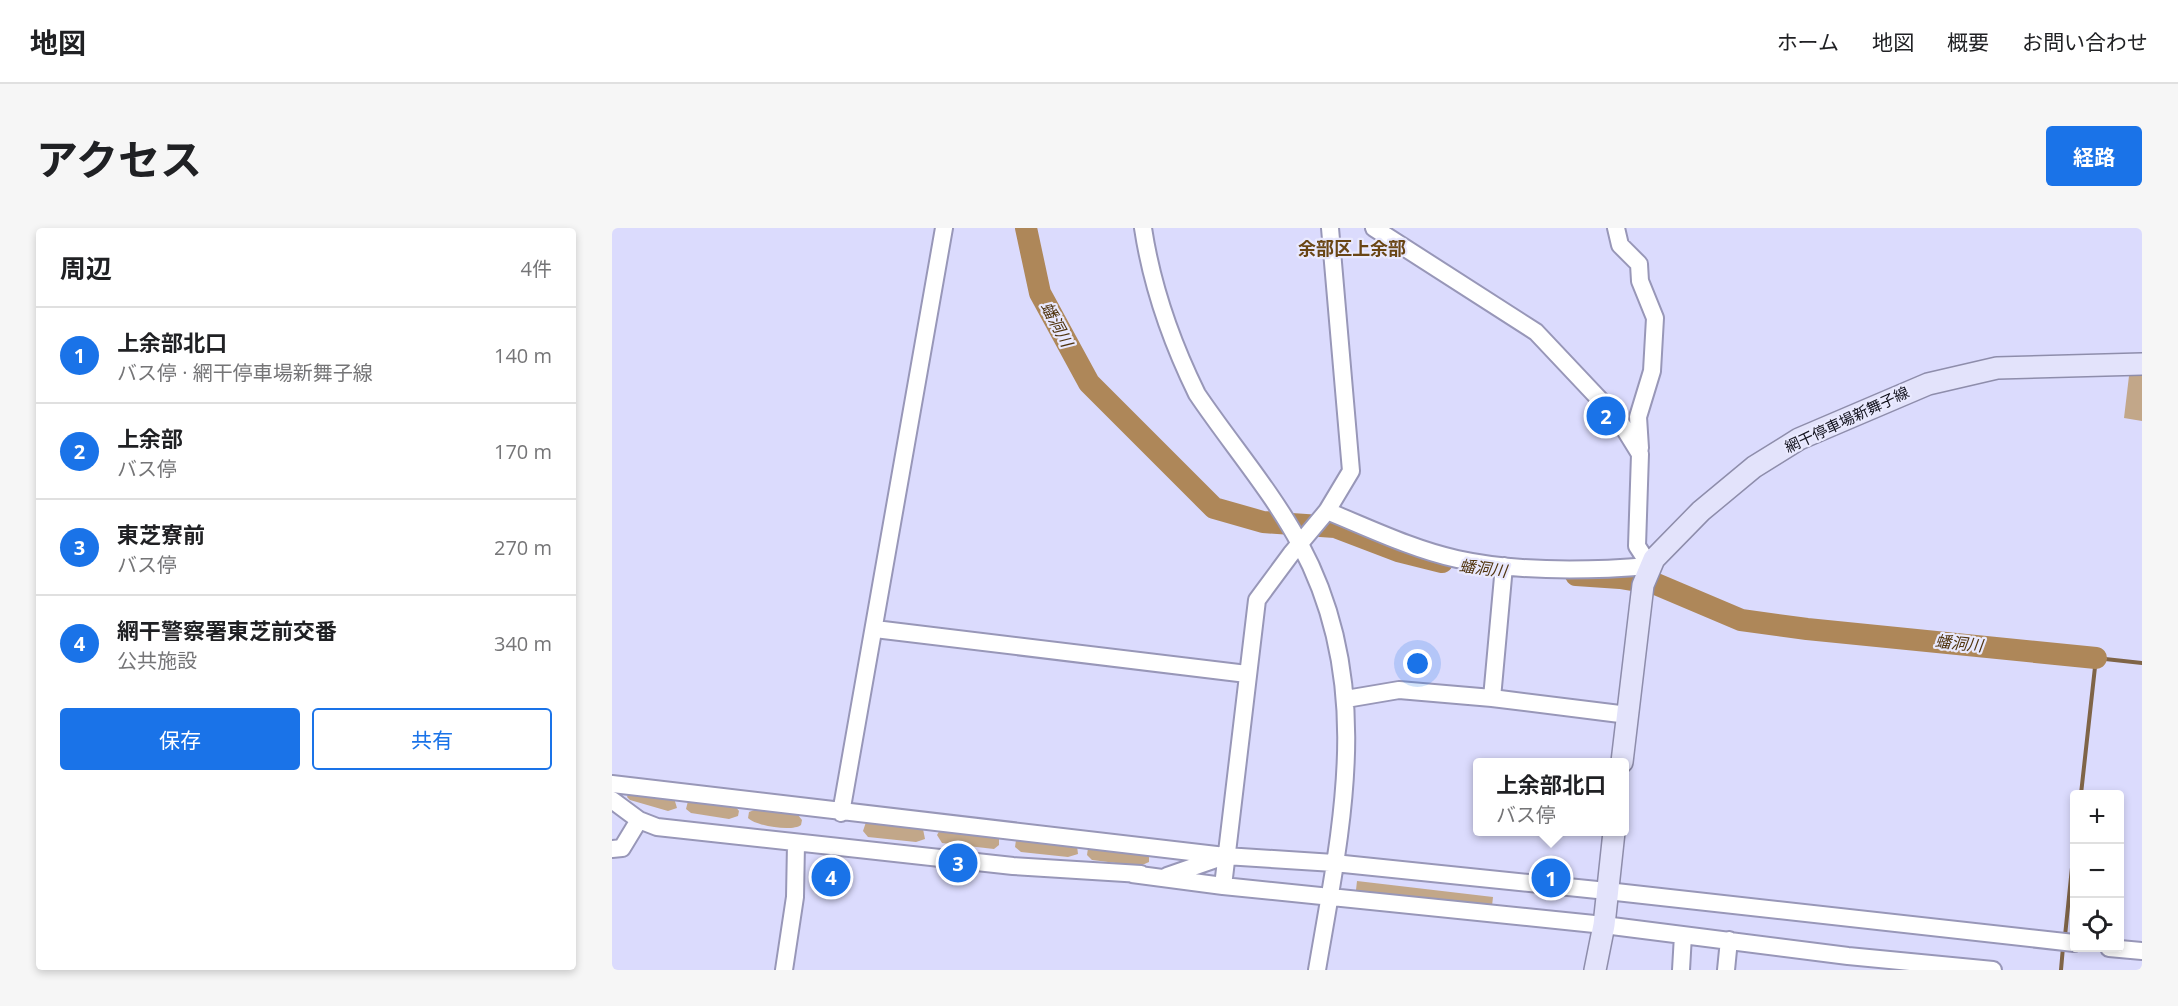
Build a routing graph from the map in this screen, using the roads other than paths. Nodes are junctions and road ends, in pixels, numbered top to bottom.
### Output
1 (944, 228) edge
2 (1143, 228) edge
3 (1330, 228) edge
4 (1374, 228) edge
5 (1616, 228) edge
6 (2142, 364) edge
7 (1640, 454) junction
8 (1327, 511) junction
9 (1295, 548) junction
10 (1504, 573) junction
11 (1647, 575) junction
12 (875, 629) junction
13 (1247, 674) junction
14 (1492, 698) junction
15 (1346, 699) junction
16 (1628, 715) junction
17 (1623, 758) edge
18 (612, 784) edge
19 (612, 800) edge
20 (841, 813) junction
21 (639, 820) junction
22 (1613, 836) edge
23 (796, 844) junction
24 (612, 849) edge
25 (1226, 856) junction
26 (1334, 863) junction
27 (1132, 874) junction
28 (1223, 886) junction
29 (1607, 891) junction
30 (1330, 896) junction
31 (1604, 925) junction
32 (1683, 935) junction
33 (1729, 940) junction
34 (2070, 943) edge
35 (2124, 949) edge
36 (2142, 951) edge
37 (1847, 963) edge
38 (1877, 965) edge
39 (1974, 969) edge
40 (784, 970) edge
41 (1317, 970) edge
42 (1595, 970) edge
43 (1681, 970) edge
44 (1726, 970) edge
45 (1993, 970) edge

1 - 12 street
2 - 9 street
3 - 8 street
4 - 7 street
5 - 7 street
6 - 11 main road, 網干停車場新舞子線
7 - 11 street
8 - 9 street
8 - 10 street
9 - 13 street
9 - 15 street
10 - 11 street
10 - 14 street
11 - 16 main road, 網干停車場新舞子線
12 - 13 street
12 - 20 street
13 - 25 street
14 - 15 street
14 - 16 street
15 - 26 street
16 - 17 main road, 網干停車場新舞子線
18 - 20 street
19 - 21 street
20 - 25 street
21 - 23 street
21 - 24 street
22 - 29 main road
23 - 27 street
23 - 40 street
25 - 26 street
25 - 27 street
25 - 28 street
26 - 29 street
26 - 30 street
27 - 28 street
28 - 30 street
29 - 31 main road
29 - 34 street
30 - 31 street
30 - 41 street
31 - 32 street
31 - 42 main road
32 - 33 street
32 - 43 street
33 - 37 street
33 - 44 street
35 - 36 street
37 - 38 street
38 - 39 street
39 - 45 street

